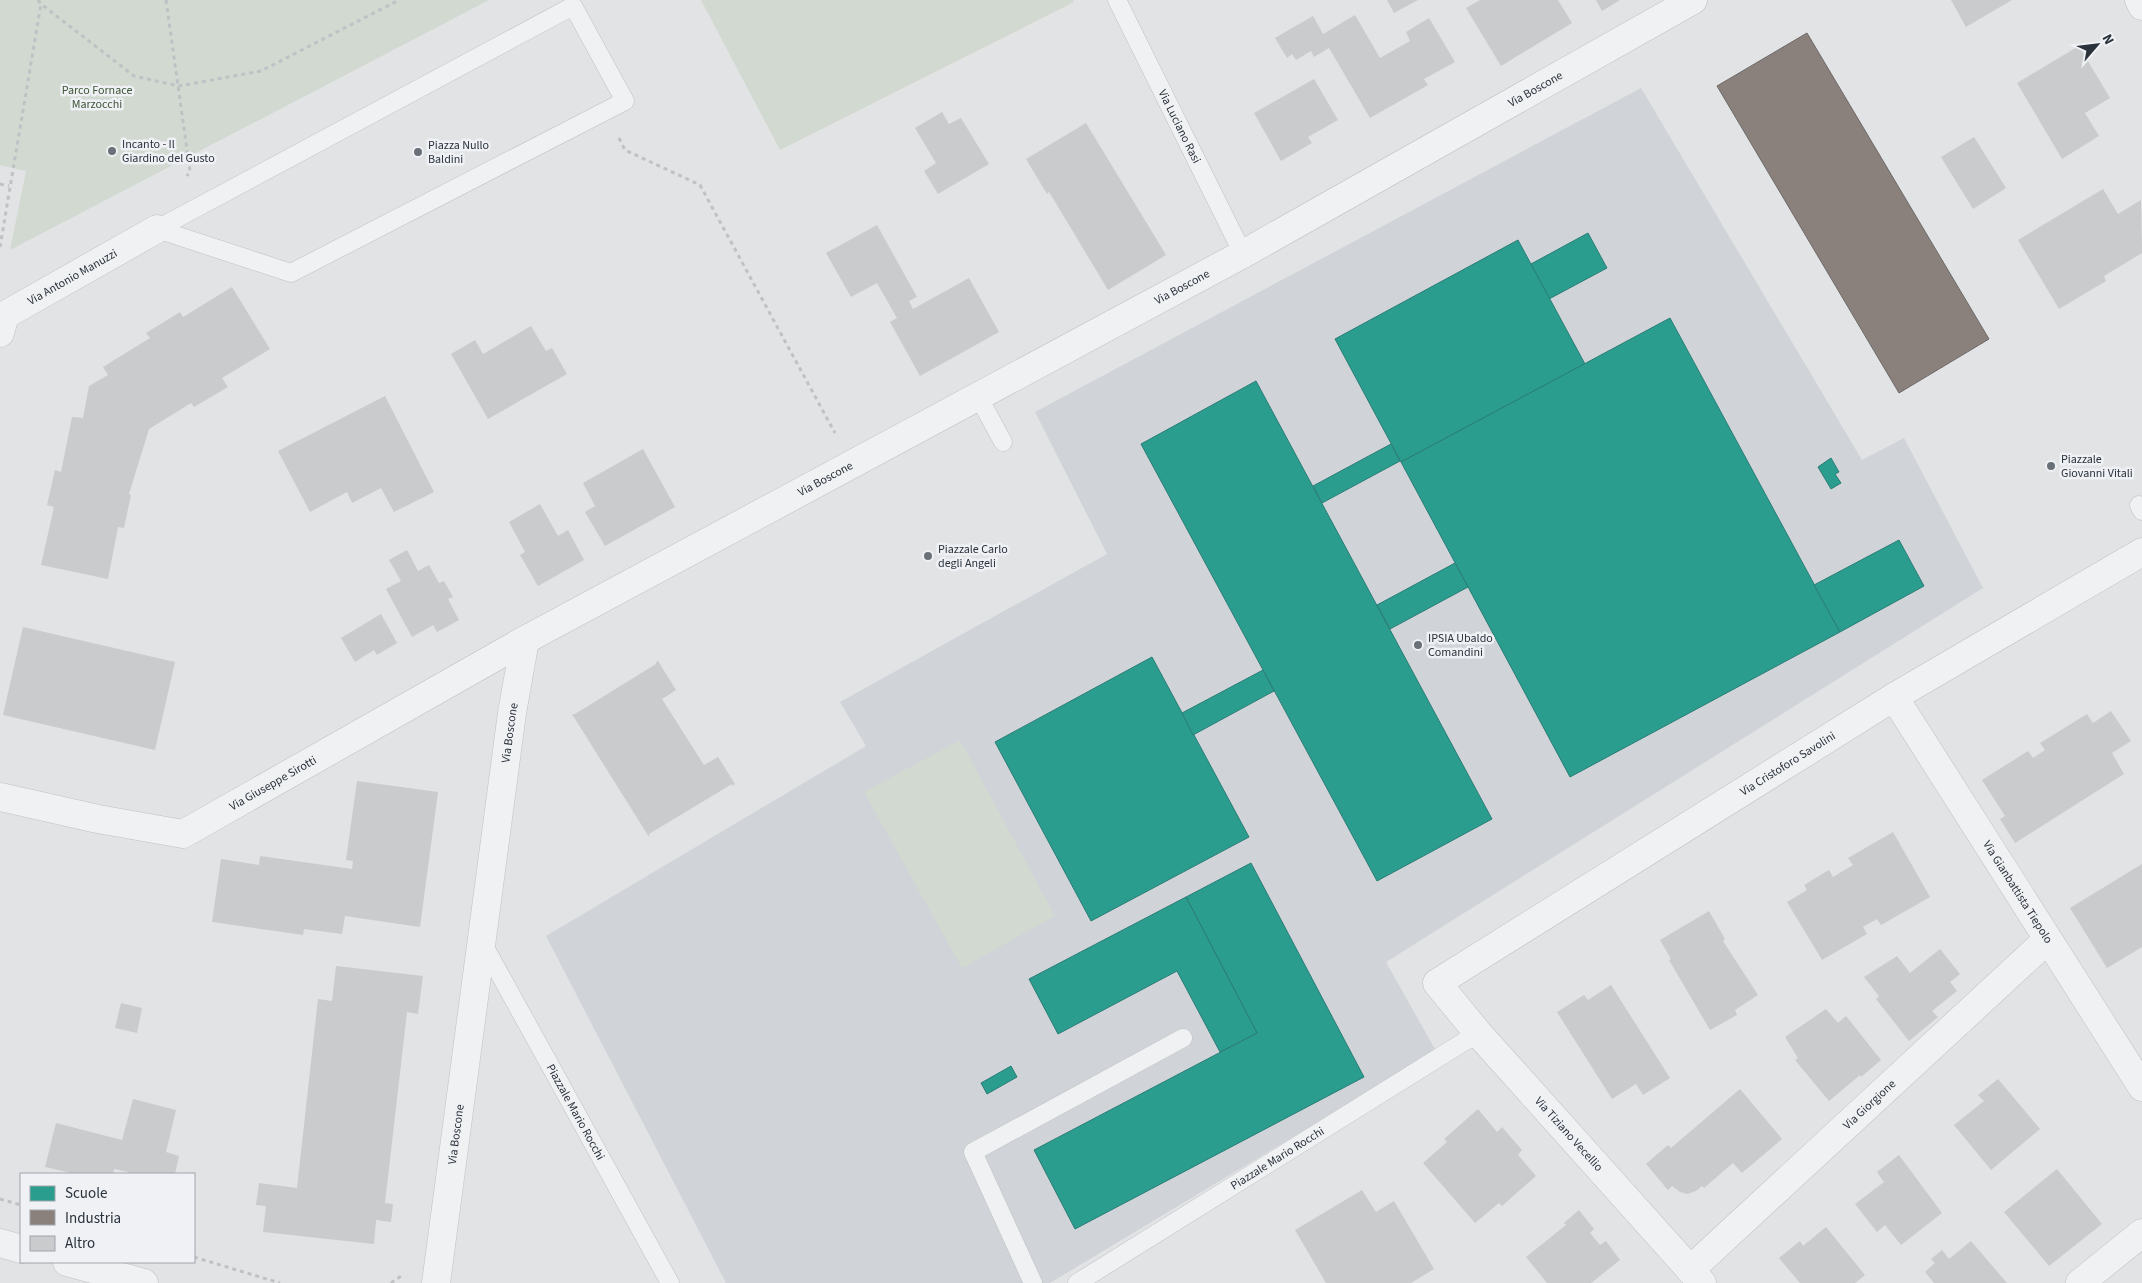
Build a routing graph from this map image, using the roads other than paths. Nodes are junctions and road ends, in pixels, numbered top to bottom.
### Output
1 (1117, 0) edge
2 (1692, 0) edge
3 (2139, 0) edge
4 (2142, 6) edge
5 (157, 229) junction
6 (1243, 254) junction
7 (0, 333) edge
8 (978, 396) junction
9 (1003, 442) dead end
10 (2142, 552) edge
11 (526, 640) junction
12 (1894, 697) junction
13 (0, 797) edge
14 (2047, 940) junction
15 (481, 941) junction
16 (1437, 983) joint
17 (1478, 1033) junction
18 (1183, 1038) dead end
19 (2142, 1087) edge
20 (2142, 1233) edge
21 (0, 1243) edge
22 (20, 1249) edge
23 (71, 1263) edge
24 (1696, 1276) edge
25 (144, 1283) edge
26 (436, 1283) edge
27 (670, 1283) edge
28 (1033, 1283) edge
29 (1077, 1283) edge
30 (2080, 1283) edge

1 - 6 lane, Via Luciano Rasi
2 - 6 street, Via Boscone
3 - 4 street
5 - 5 lane
5 - 7 street, Via Antonio Manuzzi
6 - 8 street, Via Boscone
8 - 9 lane
8 - 11 street, Via Boscone
10 - 12 street, Via Cristoforo Savolini
11 - 13 street, Via Giuseppe Sirotti
11 - 15 street, Via Boscone
12 - 14 street, Via Gianbattista Tiepolo
12 - 16 street, Via Cristoforo Savolini
14 - 19 street, Via Gianbattista Tiepolo
14 - 24 street, Via Giorgione
15 - 26 street, Via Boscone
15 - 27 lane, Piazzale Mario Rocchi
16 - 17 street, Via Tiziano Vecellio
17 - 24 street, Via Tiziano Vecellio
17 - 29 lane, Piazzale Mario Rocchi
18 - 28 lane
20 - 30 street
21 - 22 street
23 - 25 street

